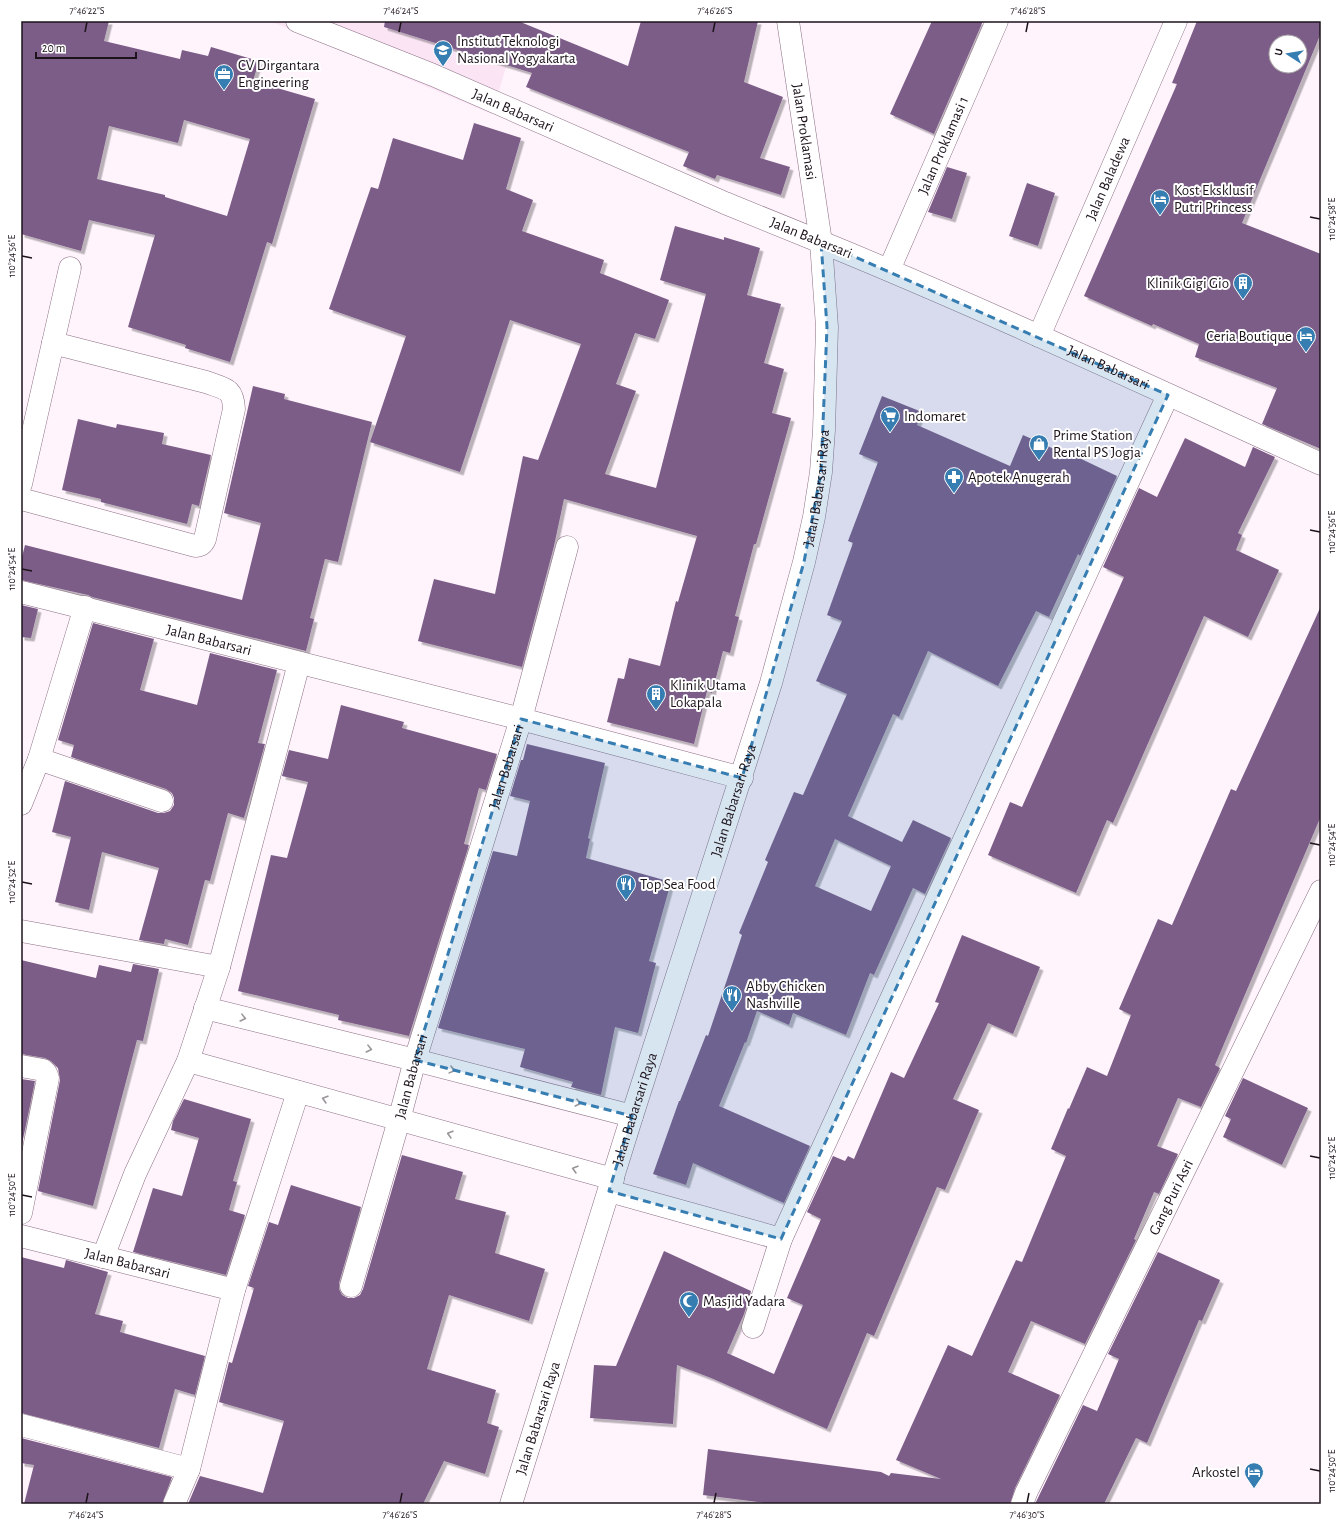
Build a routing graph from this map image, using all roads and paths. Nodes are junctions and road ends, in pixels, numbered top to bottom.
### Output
1 (297, 21) edge
2 (788, 21) edge
3 (997, 21) edge
4 (1176, 21) edge
5 (821, 242) junction
6 (70, 268) dead end
7 (889, 270) junction
8 (1039, 336) junction
9 (53, 343) junction
10 (1168, 395) junction
11 (1321, 464) edge
12 (21, 484) edge
13 (21, 499) edge
14 (567, 547) dead end
15 (21, 592) edge
16 (85, 607) junction
17 (299, 663) junction
18 (521, 719) junction
19 (39, 758) junction
20 (742, 778) junction
21 (162, 801) dead end
22 (21, 804) edge
23 (1321, 891) edge
24 (21, 931) edge
25 (219, 967) junction
26 (205, 1008) junction
27 (415, 1060) junction
28 (188, 1061) junction
29 (21, 1066) edge
30 (298, 1092) junction
31 (632, 1116) junction
32 (399, 1120) junction
33 (611, 1185) junction
34 (21, 1213) edge
35 (21, 1236) edge
36 (781, 1239) junction
37 (103, 1257) junction
38 (351, 1286) dead end
39 (234, 1290) junction
40 (753, 1327) dead end
41 (21, 1425) edge
42 (189, 1469) junction
43 (174, 1504) edge
44 (512, 1504) edge
45 (1022, 1504) edge

1 - 5 street, Jalan Babarsari
2 - 5 street, Jalan Proklamasi
3 - 7 street, Jalan Proklamasi 1
4 - 8 street, Jalan Baladewa
5 - 7 street, Jalan Babarsari
5 - 20 street, Jalan Babarsari Raya
6 - 9 street
7 - 8 street, Jalan Babarsari
8 - 10 street, Jalan Babarsari
9 - 12 street
9 - 13 street
10 - 11 street, Jalan Babarsari
10 - 36 street
14 - 18 street
15 - 16 street, Jalan Babarsari
16 - 17 street, Jalan Babarsari
16 - 19 street
17 - 18 street, Jalan Babarsari
17 - 25 street
18 - 20 street
18 - 27 street, Jalan Babarsari
19 - 21 street
19 - 22 street
20 - 31 street, Jalan Babarsari Raya
23 - 45 street, Gang Puri Asri
24 - 25 street
25 - 26 street
26 -> 27 street
26 - 28 street
27 -> 31 street
27 - 32 street, Jalan Babarsari
28 - 30 street
28 - 37 street
29 - 34 street
32 -> 30 street
30 - 39 street
31 - 33 street, Jalan Babarsari Raya
33 -> 32 street
32 - 38 street, Jalan Babarsari
33 - 36 street
33 - 44 street, Jalan Babarsari Raya
35 - 37 street, Jalan Babarsari
36 - 40 street
37 - 39 street, Jalan Babarsari
39 - 42 street
41 - 42 street
42 - 43 street

